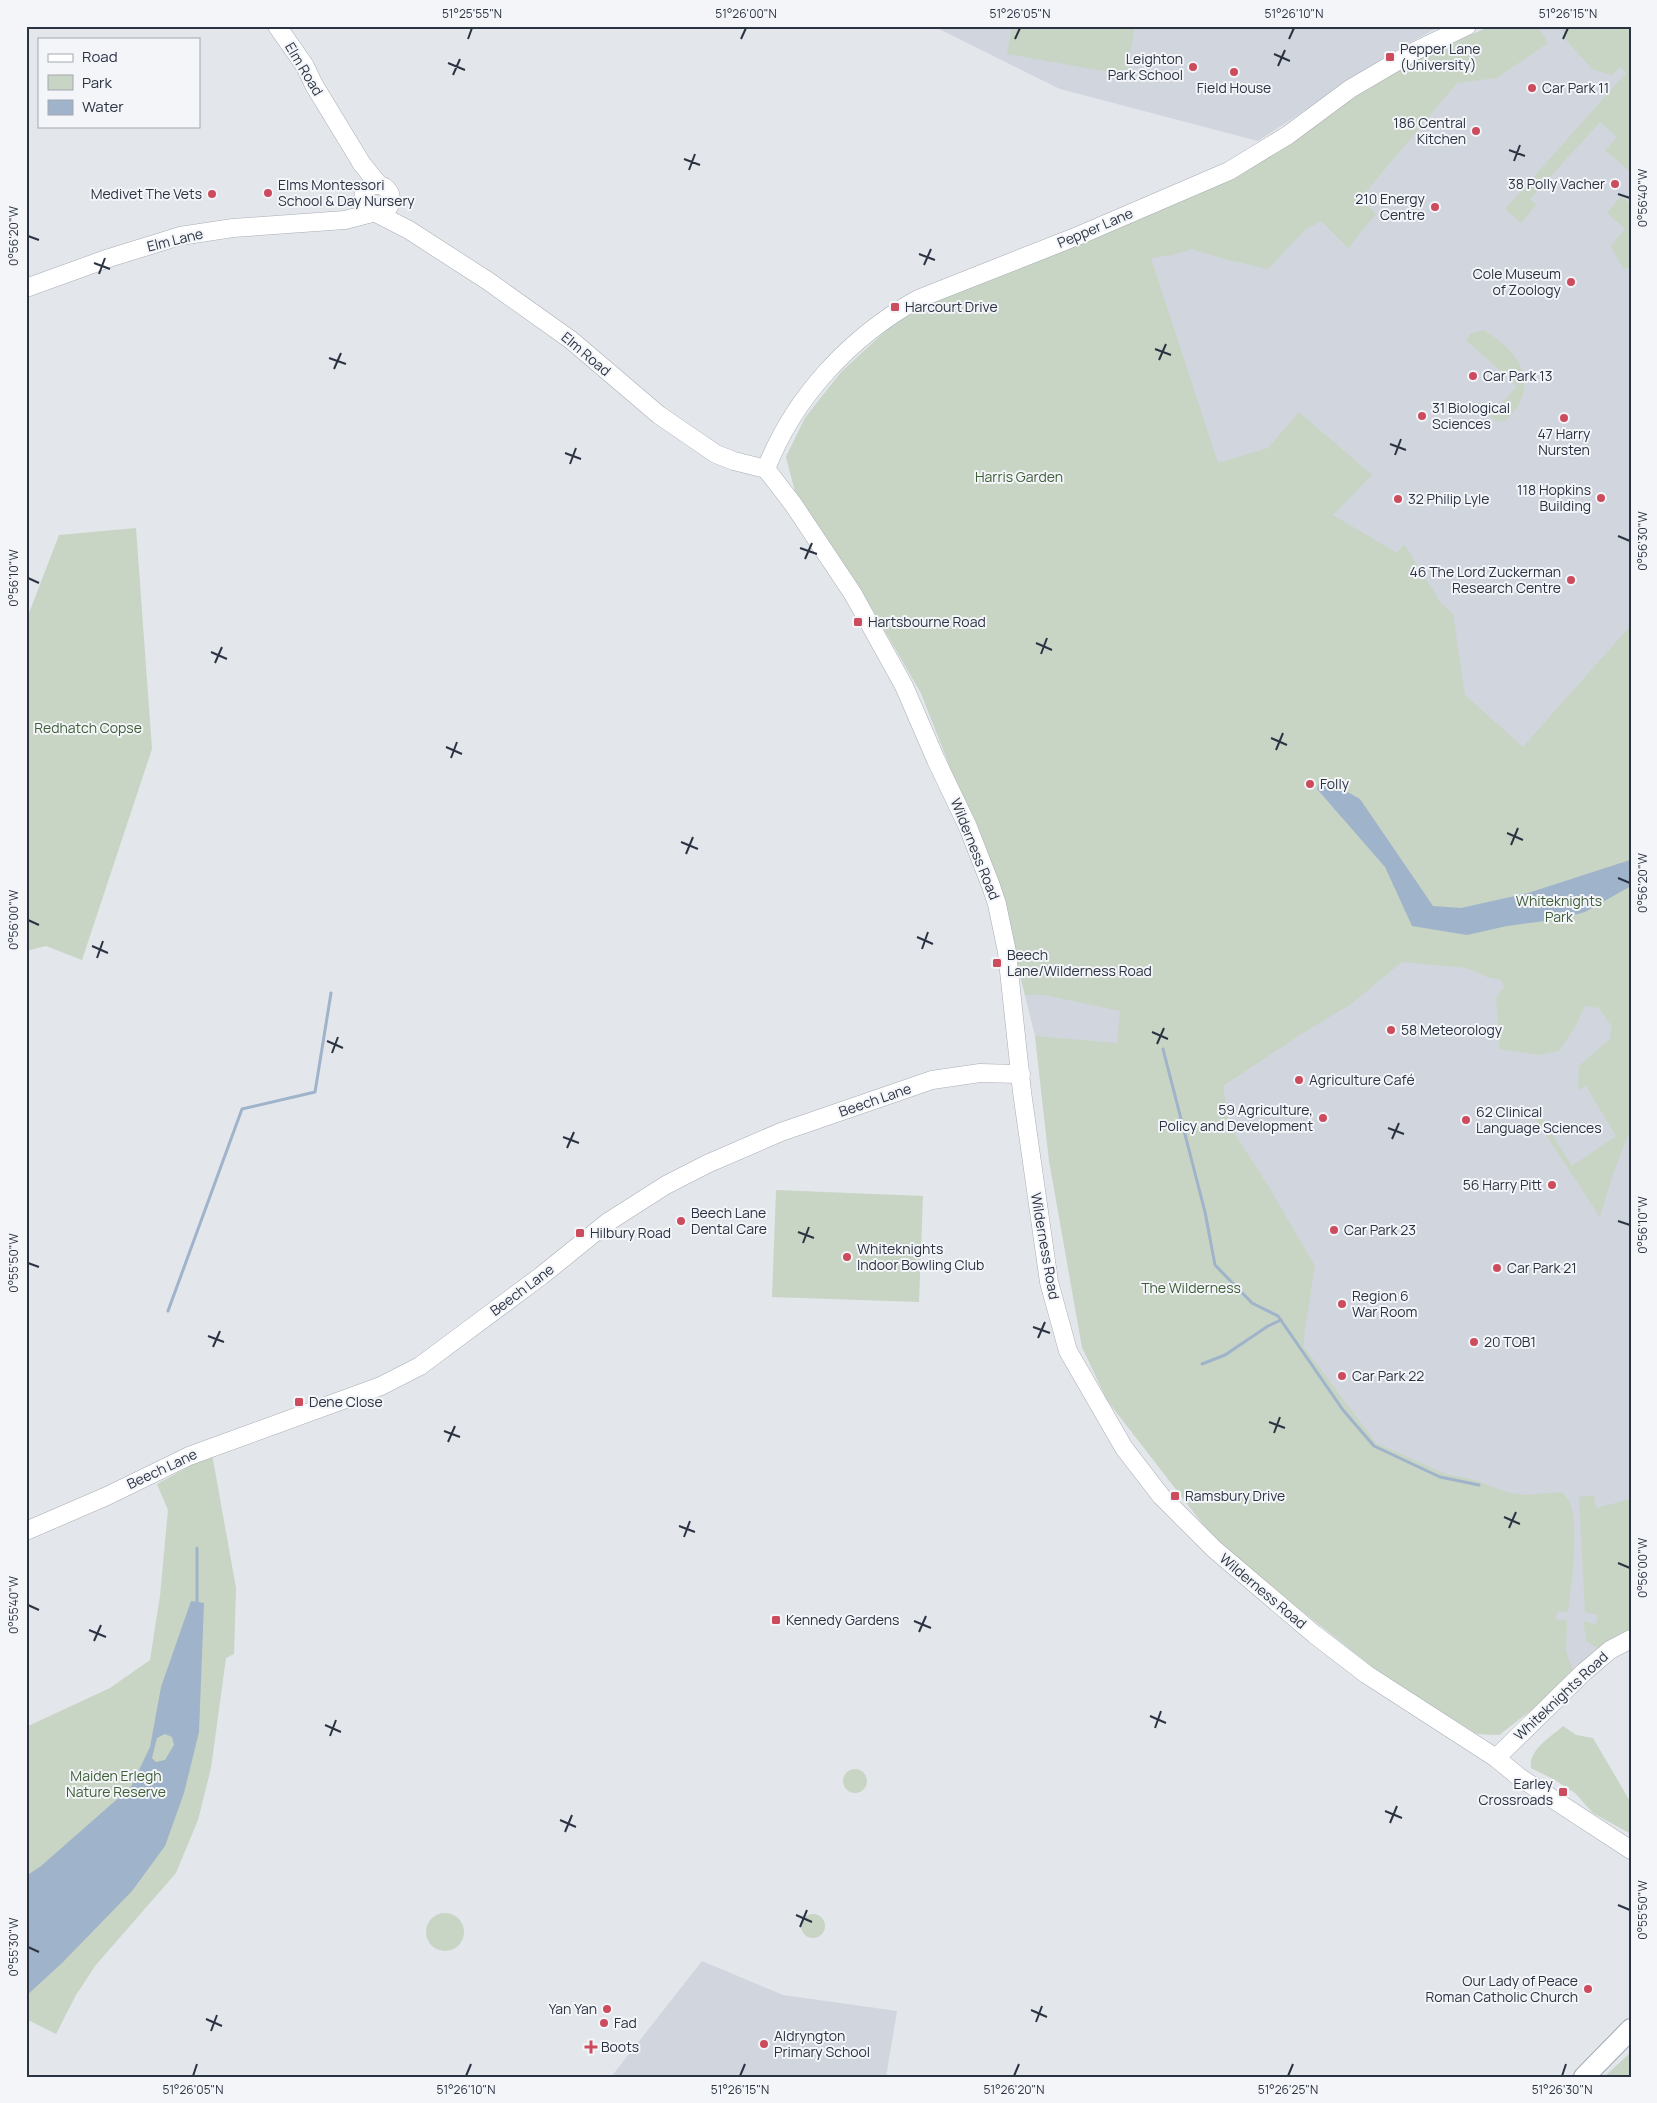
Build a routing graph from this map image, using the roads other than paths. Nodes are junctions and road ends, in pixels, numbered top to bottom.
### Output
1 (277, 26) edge
2 (1467, 26) edge
3 (374, 201) junction
4 (26, 288) edge
5 (766, 469) junction
6 (1021, 1074) junction
7 (26, 1531) edge
8 (1631, 1639) edge
9 (1496, 1758) junction
10 (1631, 1850) edge
11 (1631, 2029) edge
12 (1584, 2077) edge

1 - 3 street, Elm Road
2 - 5 street, Pepper Lane
3 - 4 street, Elm Lane
3 - 5 street, Elm Road
5 - 6 street, Wilderness Road
6 - 7 street, Beech Lane
6 - 9 street, Wilderness Road
8 - 9 street, Whiteknights Road
9 - 10 street, Wilderness Road
11 - 12 main road

